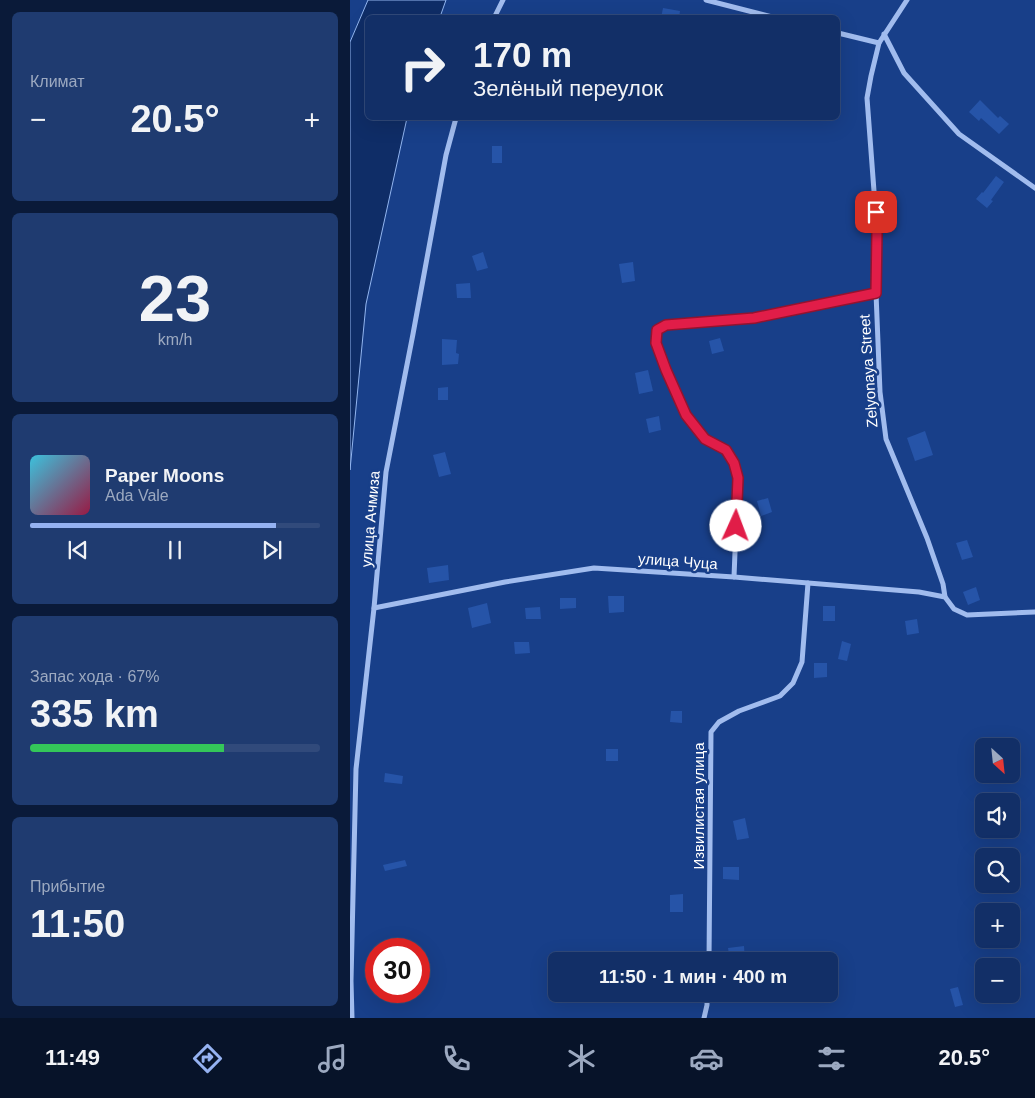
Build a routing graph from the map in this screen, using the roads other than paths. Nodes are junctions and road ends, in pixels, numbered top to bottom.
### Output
1 (503, 0) edge
2 (706, 0) edge
3 (907, 0) edge
4 (496, 15) edge
5 (764, 15) edge
6 (840, 33) edge
7 (884, 34) junction
8 (879, 43) junction
9 (455, 120) edge
10 (1035, 188) edge
11 (876, 293) junction
12 (734, 577) junction
13 (808, 583) junction
14 (944, 597) junction
15 (374, 608) junction
16 (1035, 612) edge
17 (709, 952) edge
18 (707, 1002) edge
19 (352, 1018) edge
20 (704, 1018) edge

1 - 4 street
2 - 5 street
3 - 7 street, Zelyonaya Street
6 - 8 street
7 - 8 street, Zelyonaya Street
7 - 10 street
8 - 11 street, Zelyonaya Street
9 - 15 street, улица Ачмиза
11 - 12 street
11 - 14 street, Zelyonaya Street
12 - 13 street, улица Чуца
12 - 15 street, улица Чуца
13 - 14 street, улица Чуца
13 - 17 street, Извилистая улица
14 - 16 street
15 - 19 street, улица Ачмиза
18 - 20 street

